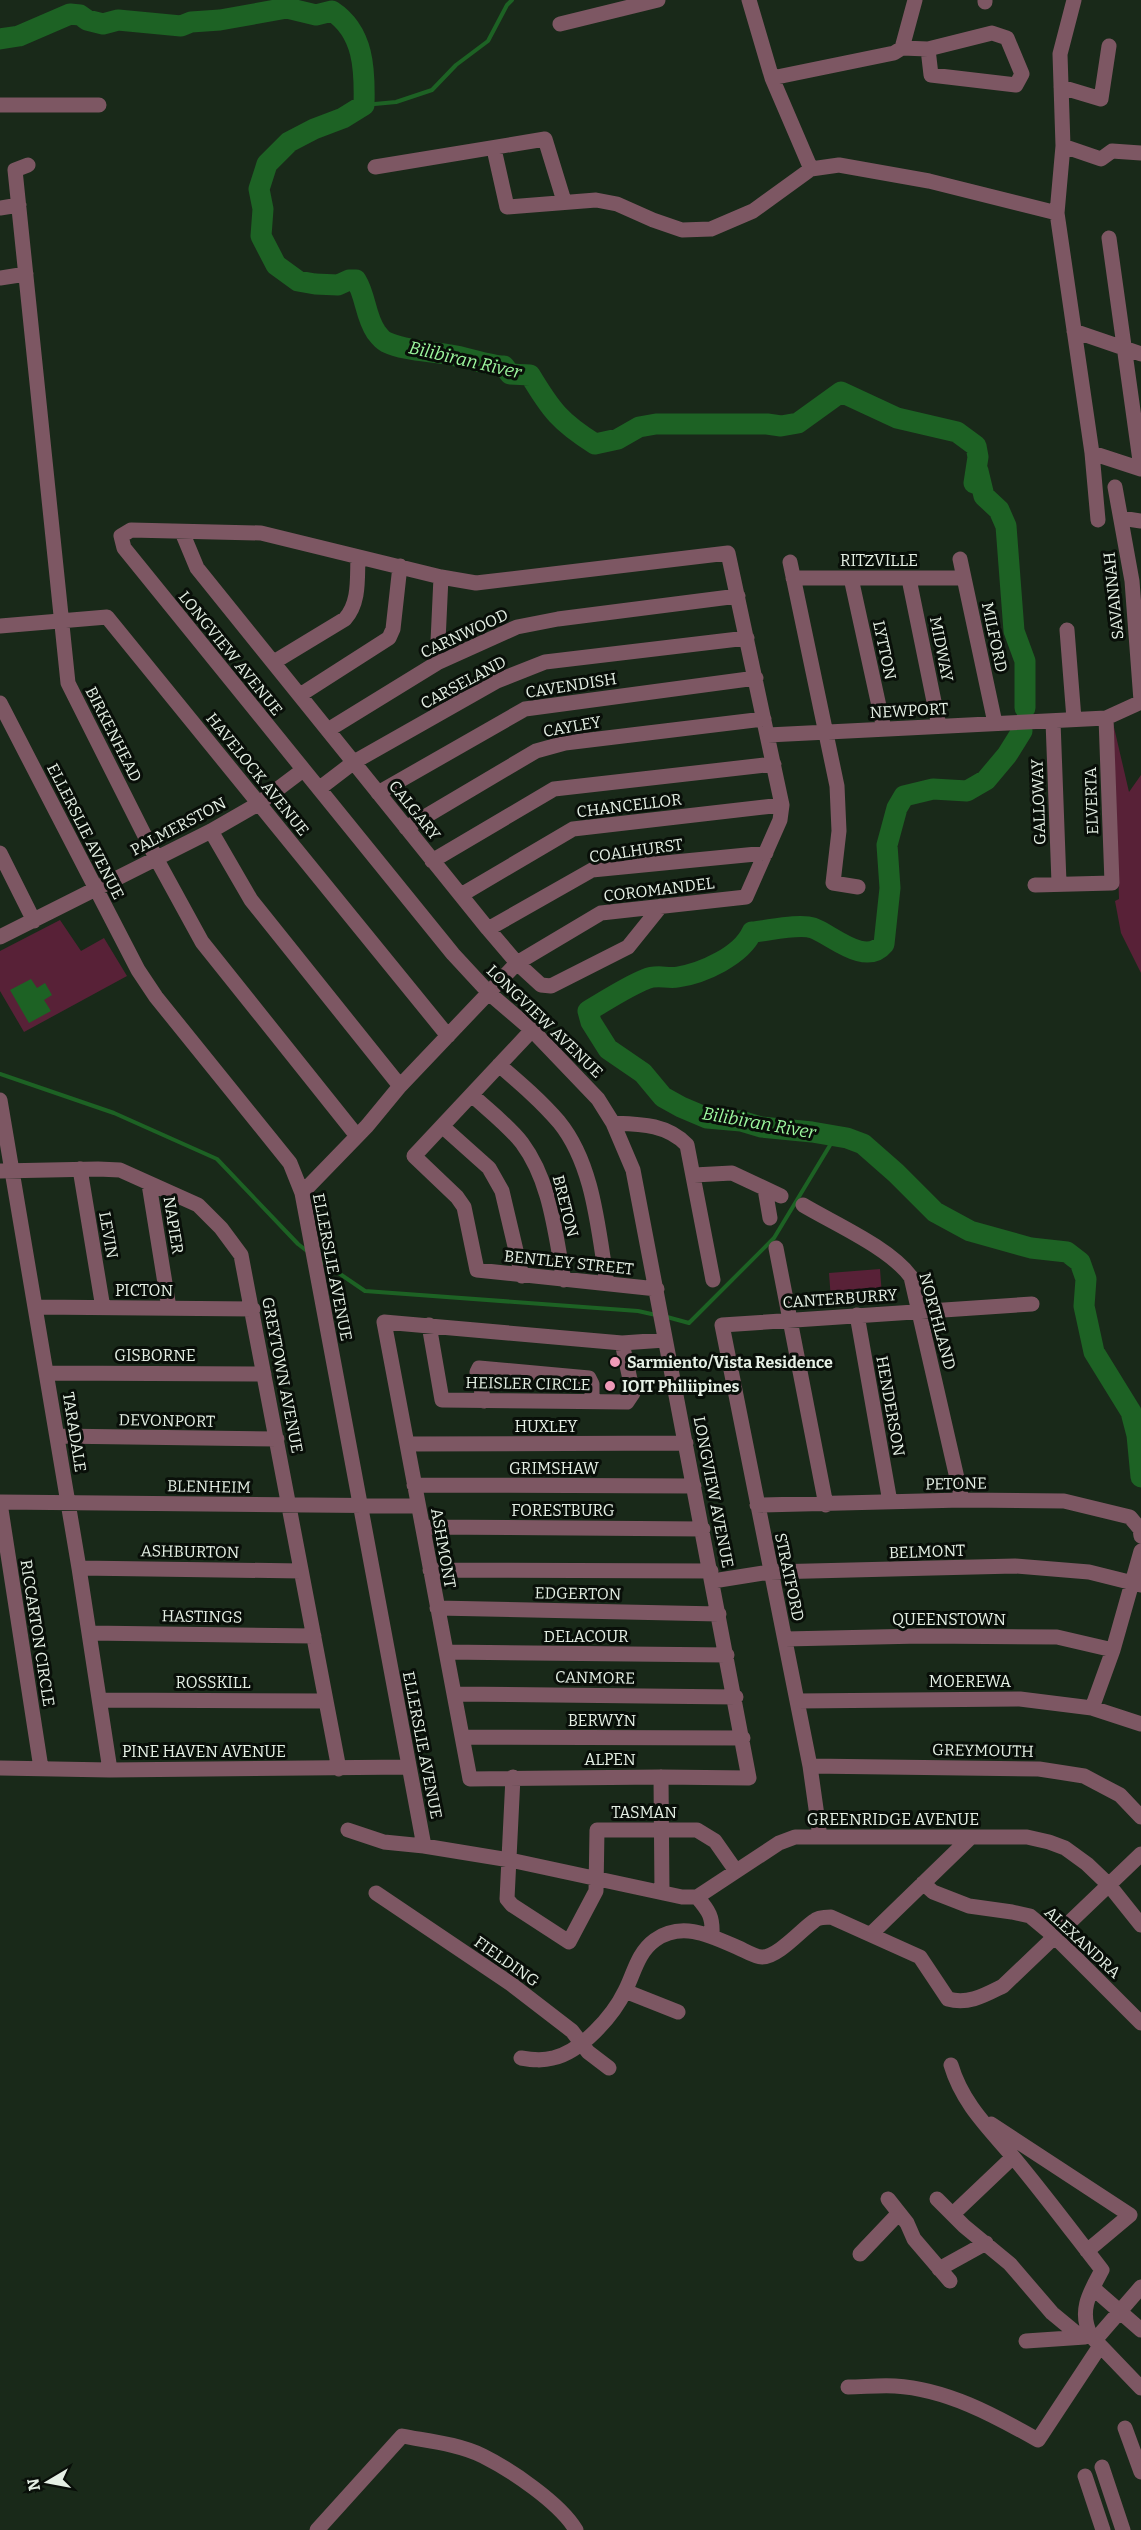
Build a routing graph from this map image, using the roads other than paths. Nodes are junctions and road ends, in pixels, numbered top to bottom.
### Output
1 (658, 0) edge
2 (749, 0) edge
3 (915, 0) edge
4 (1074, 0) edge
5 (560, 24) dead end
6 (1109, 46) dead end
7 (902, 48) junction
8 (928, 49) junction
9 (772, 78) junction
10 (1061, 87) junction
11 (0, 105) edge
12 (99, 105) dead end
13 (1063, 146) junction
14 (494, 149) junction
15 (1141, 153) edge
16 (28, 165) dead end
17 (375, 167) dead end
18 (811, 170) junction
19 (564, 201) junction
20 (19, 205) junction
21 (0, 208) edge
22 (1057, 213) junction
23 (1109, 238) dead end
24 (26, 274) junction
25 (0, 278) edge
26 (1074, 332) junction
27 (1123, 348) junction
28 (1141, 354) edge
29 (1092, 453) junction
30 (1141, 468) edge
31 (1115, 487) dead end
32 (1121, 518) junction
33 (1098, 520) dead end
34 (1141, 521) edge
35 (182, 532) junction
36 (358, 556) junction
37 (960, 559) dead end
38 (790, 562) dead end
39 (400, 566) junction
40 (441, 577) junction
41 (793, 578) junction
42 (851, 578) junction
43 (964, 578) junction
44 (909, 579) junction
45 (738, 596) junction
46 (62, 620) junction
47 (0, 626) edge
48 (1067, 630) dead end
49 (1139, 633) edge
50 (747, 638) junction
51 (274, 662) junction
52 (437, 663) junction
53 (756, 678) junction
54 (300, 695) junction
55 (1141, 702) edge
56 (0, 703) edge
57 (1106, 718) junction
58 (765, 719) junction
59 (1074, 719) junction
60 (1053, 720) junction
61 (995, 723) junction
62 (939, 726) junction
63 (884, 729) junction
64 (328, 730) junction
65 (826, 732) junction
66 (768, 735) junction
67 (354, 762) junction
68 (774, 764) junction
69 (303, 770) junction
70 (320, 788) junction
71 (378, 793) junction
72 (258, 804) junction
73 (782, 805) junction
74 (406, 828) junction
75 (211, 831) junction
76 (0, 853) edge
77 (766, 853) junction
78 (156, 858) junction
79 (432, 861) junction
80 (1059, 883) junction
81 (1035, 885) dead end
82 (858, 886) dead end
83 (95, 890) junction
84 (460, 895) junction
85 (661, 906) junction
86 (34, 921) junction
87 (488, 929) junction
88 (0, 937) edge
89 (517, 963) junction
90 (490, 994) junction
91 (532, 1030) junction
92 (448, 1036) junction
93 (499, 1065) junction
94 (400, 1086) junction
95 (471, 1095) junction
96 (0, 1100) edge
97 (613, 1123) junction
98 (442, 1126) junction
99 (357, 1136) junction
100 (80, 1169) junction
101 (6, 1170) edge
102 (694, 1175) junction
103 (149, 1184) junction
104 (765, 1189) junction
105 (302, 1193) junction
106 (781, 1196) dead end
107 (803, 1205) dead end
108 (770, 1218) dead end
109 (776, 1248) dead end
110 (522, 1276) junction
111 (564, 1280) junction
112 (713, 1280) dead end
113 (607, 1283) junction
114 (657, 1289) junction
115 (1032, 1304) dead end
116 (36, 1307) junction
117 (103, 1308) junction
118 (169, 1308) junction
119 (252, 1309) junction
120 (920, 1311) junction
121 (857, 1315) junction
122 (790, 1319) junction
123 (429, 1325) junction
124 (722, 1325) joint
125 (665, 1340) junction
126 (622, 1343) junction
127 (46, 1373) junction
128 (264, 1374) junction
129 (484, 1401) junction
130 (592, 1402) junction
131 (57, 1436) junction
132 (277, 1440) junction
133 (686, 1443) junction
134 (407, 1444) junction
135 (414, 1485) junction
136 (694, 1486) junction
137 (962, 1500) junction
138 (68, 1502) junction
139 (890, 1502) junction
140 (0, 1503) edge
141 (290, 1505) junction
142 (757, 1505) junction
143 (826, 1505) junction
144 (359, 1506) junction
145 (418, 1506) junction
146 (423, 1527) junction
147 (703, 1529) junction
148 (1141, 1536) edge
149 (1141, 1551) edge
150 (79, 1568) junction
151 (430, 1569) junction
152 (301, 1571) junction
153 (770, 1572) junction
154 (712, 1576) junction
155 (1137, 1584) edge
156 (437, 1608) junction
157 (719, 1614) junction
158 (89, 1633) junction
159 (314, 1636) junction
160 (785, 1639) junction
161 (1113, 1650) junction
162 (446, 1652) junction
163 (727, 1654) junction
164 (454, 1694) junction
165 (736, 1697) junction
166 (100, 1700) junction
167 (325, 1701) junction
168 (797, 1701) junction
169 (1092, 1708) junction
170 (1141, 1724) edge
171 (462, 1737) junction
172 (743, 1738) junction
173 (810, 1766) junction
174 (409, 1767) junction
175 (0, 1768) edge
176 (41, 1768) junction
177 (339, 1769) junction
178 (110, 1770) junction
179 (661, 1777) junction
180 (513, 1778) junction
181 (749, 1778) joint
182 (470, 1779) joint
183 (1141, 1816) edge
184 (348, 1830) dead end
185 (662, 1830) junction
186 (820, 1837) junction
187 (971, 1837) junction
188 (424, 1846) junction
189 (1141, 1854) edge
190 (510, 1860) junction
191 (736, 1871) junction
192 (597, 1879) junction
193 (923, 1883) junction
194 (1109, 1886) junction
195 (376, 1893) dead end
196 (662, 1893) junction
197 (697, 1897) junction
198 (1141, 1926) edge
199 (871, 1934) junction
200 (712, 1935) junction
201 (1054, 1936) junction
202 (625, 1991) junction
203 (678, 2012) dead end
204 (1141, 2023) edge
205 (582, 2042) junction
206 (521, 2058) dead end
207 (951, 2065) dead end
208 (609, 2068) dead end
209 (976, 2114) junction
210 (1013, 2157) junction
211 (888, 2199) dead end
212 (937, 2199) dead end
213 (899, 2213) junction
214 (953, 2214) junction
215 (986, 2243) junction
216 (1087, 2251) junction
217 (860, 2254) dead end
218 (939, 2269) junction
219 (950, 2281) dead end
220 (1141, 2287) edge
221 (1093, 2288) junction
222 (1118, 2312) junction
223 (1141, 2330) edge
224 (1092, 2340) junction
225 (1026, 2341) dead end
226 (848, 2387) dead end
227 (1141, 2388) edge
228 (1125, 2428) dead end
229 (1102, 2467) dead end
230 (1141, 2472) edge
231 (1085, 2475) dead end
232 (317, 2530) edge
233 (576, 2530) edge
234 (1103, 2530) edge
235 (1123, 2530) edge

1 - 5 street
2 - 9 street
3 - 7 street
4 - 10 street
6 - 10 street
7 - 8 street
7 - 9 street
8 - 8 street
9 - 18 street
10 - 13 street
11 - 12 street
13 - 15 street
13 - 22 street
14 - 17 street
14 - 19 street
14 - 19 street
16 - 20 street, BIRKENHEAD
18 - 19 street
18 - 22 street
20 - 21 street
20 - 24 street, BIRKENHEAD
22 - 26 street
23 - 27 street
24 - 25 street
24 - 46 street, BIRKENHEAD
26 - 27 street
26 - 29 street
27 - 28 street
27 - 30 street
29 - 30 street
29 - 33 street
31 - 32 street, SAVANNAH
32 - 34 street
32 - 49 street, SAVANNAH
35 - 36 street
35 - 51 street, CALGARY
35 - 69 street, LONGVIEW AVENUE
36 - 39 street
36 - 51 street
37 - 43 street, MILFORD
38 - 41 street
39 - 40 street
39 - 54 street
40 - 45 street, COROMANDEL
40 - 52 street
41 - 42 street, RITZVILLE
41 - 65 street
42 - 44 street, RITZVILLE
42 - 63 street, LYTTON
43 - 44 street, RITZVILLE
43 - 61 street, MILFORD
44 - 62 street, MIDWAY
45 - 50 street, COROMANDEL
45 - 52 street, CARNWOOD
46 - 47 street, HAVELOCK AVENUE
46 - 72 street, HAVELOCK AVENUE
46 - 78 street, BIRKENHEAD
48 - 59 street
49 - 55 street, SAVANNAH
50 - 53 street, COROMANDEL
50 - 67 street, CARSELAND
51 - 54 street, CALGARY
52 - 64 street, CARNWOOD
53 - 58 street, COROMANDEL
53 - 71 street, CAVENDISH
54 - 64 street, CALGARY
55 - 57 street
56 - 83 street, ELLERSLIE AVENUE
57 - 59 street, NEWPORT
57 - 80 street, ELVERTA
58 - 66 street, COROMANDEL
58 - 74 street, CAYLEY
59 - 60 street, NEWPORT
60 - 61 street, NEWPORT
60 - 80 street, GALLOWAY
61 - 62 street, NEWPORT
62 - 63 street, NEWPORT
63 - 65 street, NEWPORT
64 - 67 street, CALGARY
65 - 66 street, NEWPORT
65 - 82 street
66 - 68 street, COROMANDEL
67 - 70 street, CARSELAND
67 - 71 street, CALGARY
68 - 73 street, COROMANDEL
68 - 79 street
69 - 70 street, LONGVIEW AVENUE
69 - 72 street, PALMERSTON
70 - 90 street, LONGVIEW AVENUE
71 - 74 street, CALGARY
72 - 75 street, PALMERSTON
72 - 92 street, HAVELOCK AVENUE
73 - 77 street, COROMANDEL
73 - 84 street, CHANCELLOR
74 - 79 street, CALGARY
75 - 78 street, PALMERSTON
75 - 94 street
76 - 86 street
77 - 85 street, COROMANDEL
77 - 87 street, COALHURST
78 - 83 street, PALMERSTON
78 - 99 street, BIRKENHEAD
79 - 84 street, CALGARY
80 - 81 street
83 - 86 street, PALMERSTON
83 - 105 street, ELLERSLIE AVENUE
84 - 87 street, CALGARY
85 - 89 street, COROMANDEL
85 - 89 street, CALGARY
86 - 88 street, PALMERSTON
87 - 89 street, CALGARY
89 - 90 street, COROMANDEL
90 - 91 street, LONGVIEW AVENUE
90 - 92 street, COROMANDEL
91 - 93 street
91 - 97 street, LONGVIEW AVENUE
92 - 94 street, COROMANDEL
93 - 95 street
93 - 113 street
94 - 99 street, COROMANDEL
95 - 98 street
95 - 111 street, BRETON
96 - 101 street, TARADALE
97 - 102 street
97 - 114 street, LONGVIEW AVENUE
98 - 110 street
98 - 110 street, BENTLEY STREET
99 - 105 street, COROMANDEL
100 - 101 street, GREYTOWN AVENUE
100 - 103 street, GREYTOWN AVENUE
100 - 117 street, LEVIN
101 - 116 street, TARADALE
102 - 104 street
102 - 112 street
103 - 118 street, NAPIER
103 - 119 street, GREYTOWN AVENUE
104 - 106 street
104 - 108 street
105 - 144 street, ELLERSLIE AVENUE
107 - 120 street, NORTHLAND
109 - 122 street
110 - 111 street, BENTLEY STREET
111 - 113 street, BENTLEY STREET
113 - 114 street, BENTLEY STREET
114 - 125 street, LONGVIEW AVENUE
115 - 120 street, CANTERBURRY
116 - 117 street, PICTON
116 - 127 street, TARADALE
117 - 118 street, PICTON
118 - 119 street, PICTON
119 - 128 street, GREYTOWN AVENUE
120 - 121 street, CANTERBURRY
120 - 137 street, NORTHLAND
121 - 122 street, CANTERBURRY
121 - 139 street, HENDERSON
122 - 124 street, CANTERBURRY
122 - 143 street
123 - 126 street
123 - 129 street, HEISLER CIRCLE
123 - 134 street, ASHMONT
124 - 142 street, STRATFORD
125 - 126 street
125 - 133 street, LONGVIEW AVENUE
126 - 130 street, HEISLER CIRCLE
127 - 128 street, GISBORNE
127 - 131 street, TARADALE
128 - 132 street, GREYTOWN AVENUE
129 - 130 street, HEISLER CIRCLE
129 - 130 street
131 - 132 street, DEVONPORT
131 - 138 street, TARADALE
132 - 141 street, GREYTOWN AVENUE
133 - 134 street, HUXLEY
133 - 136 street, LONGVIEW AVENUE
134 - 135 street, ASHMONT
135 - 136 street, GRIMSHAW
135 - 145 street, ASHMONT
136 - 147 street, LONGVIEW AVENUE
137 - 139 street, PETONE
137 - 148 street, PETONE
138 - 140 street, BLENHEIM
138 - 141 street, BLENHEIM
138 - 150 street, TARADALE
139 - 143 street, PETONE
140 - 176 street, RICCARTON CIRCLE
141 - 144 street, BLENHEIM
141 - 152 street, GREYTOWN AVENUE
142 - 143 street, PETONE
142 - 153 street, STRATFORD
144 - 145 street, BLENHEIM
144 - 174 street, ELLERSLIE AVENUE
145 - 146 street, ASHMONT
146 - 147 street, FORESTBURG
146 - 151 street, ASHMONT
147 - 154 street, LONGVIEW AVENUE
149 - 155 street
150 - 152 street, ASHBURTON
150 - 158 street, TARADALE
151 - 154 street, BELMONT
151 - 156 street, ASHMONT
152 - 159 street, GREYTOWN AVENUE
153 - 154 street, BELMONT
153 - 155 street, BELMONT
153 - 160 street, STRATFORD
154 - 157 street, LONGVIEW AVENUE
155 - 161 street
156 - 157 street, EDGERTON
156 - 162 street, ASHMONT
157 - 163 street, LONGVIEW AVENUE
158 - 159 street, HASTINGS
158 - 166 street, TARADALE
159 - 167 street, GREYTOWN AVENUE
160 - 161 street, QUEENSTOWN
160 - 168 street, STRATFORD
161 - 169 street
162 - 163 street, DELACOUR
162 - 164 street, ASHMONT
163 - 165 street, LONGVIEW AVENUE
164 - 165 street, CANMORE
164 - 171 street, ASHMONT
165 - 172 street, LONGVIEW AVENUE
166 - 167 street, ROSSKILL
166 - 178 street, TARADALE
167 - 177 street, GREYTOWN AVENUE
168 - 169 street, MOEREWA
168 - 173 street, STRATFORD
169 - 170 street, MOEREWA
171 - 172 street, BERWYN
171 - 182 street, ASHMONT
172 - 181 street, LONGVIEW AVENUE
173 - 183 street, GREYMOUTH
173 - 186 street, STRATFORD
174 - 177 street, PINE HAVEN AVENUE
174 - 188 street, ELLERSLIE AVENUE
175 - 176 street, PINE HAVEN AVENUE
176 - 178 street, PINE HAVEN AVENUE
177 - 178 street, PINE HAVEN AVENUE
179 - 180 street, ALPEN
179 - 181 street, ALPEN
179 - 185 street
180 - 182 street, ALPEN
180 - 190 street, TASMAN
184 - 188 street
185 - 191 street, TASMAN
185 - 192 street, TASMAN
185 - 196 street
186 - 187 street, GREENRIDGE AVENUE
186 - 191 street, GREENRIDGE AVENUE
187 - 193 street
187 - 194 street, GREENRIDGE AVENUE
188 - 190 street
189 - 194 street
190 - 192 street
190 - 192 street, TASMAN
191 - 197 street, GREENRIDGE AVENUE
192 - 196 street
193 - 199 street
193 - 201 street, ALEXANDRA
194 - 198 street, GREENRIDGE AVENUE
194 - 201 street
195 - 205 street, FIELDING
196 - 197 street
197 - 200 street
199 - 200 street
199 - 201 street
200 - 202 street
201 - 204 street, ALEXANDRA
202 - 203 street
202 - 205 street
205 - 206 street
205 - 208 street, FIELDING
207 - 209 street
209 - 210 street
209 - 216 street
210 - 214 street
210 - 216 street
211 - 213 street
212 - 214 street
213 - 217 street
213 - 218 street
214 - 215 street
215 - 218 street
215 - 224 street
216 - 221 street
218 - 219 street
220 - 222 street
221 - 222 street
221 - 224 street
222 - 223 street
222 - 224 street
224 - 225 street
224 - 226 street
224 - 227 street
228 - 230 street
229 - 235 street
231 - 234 street
232 - 233 street

